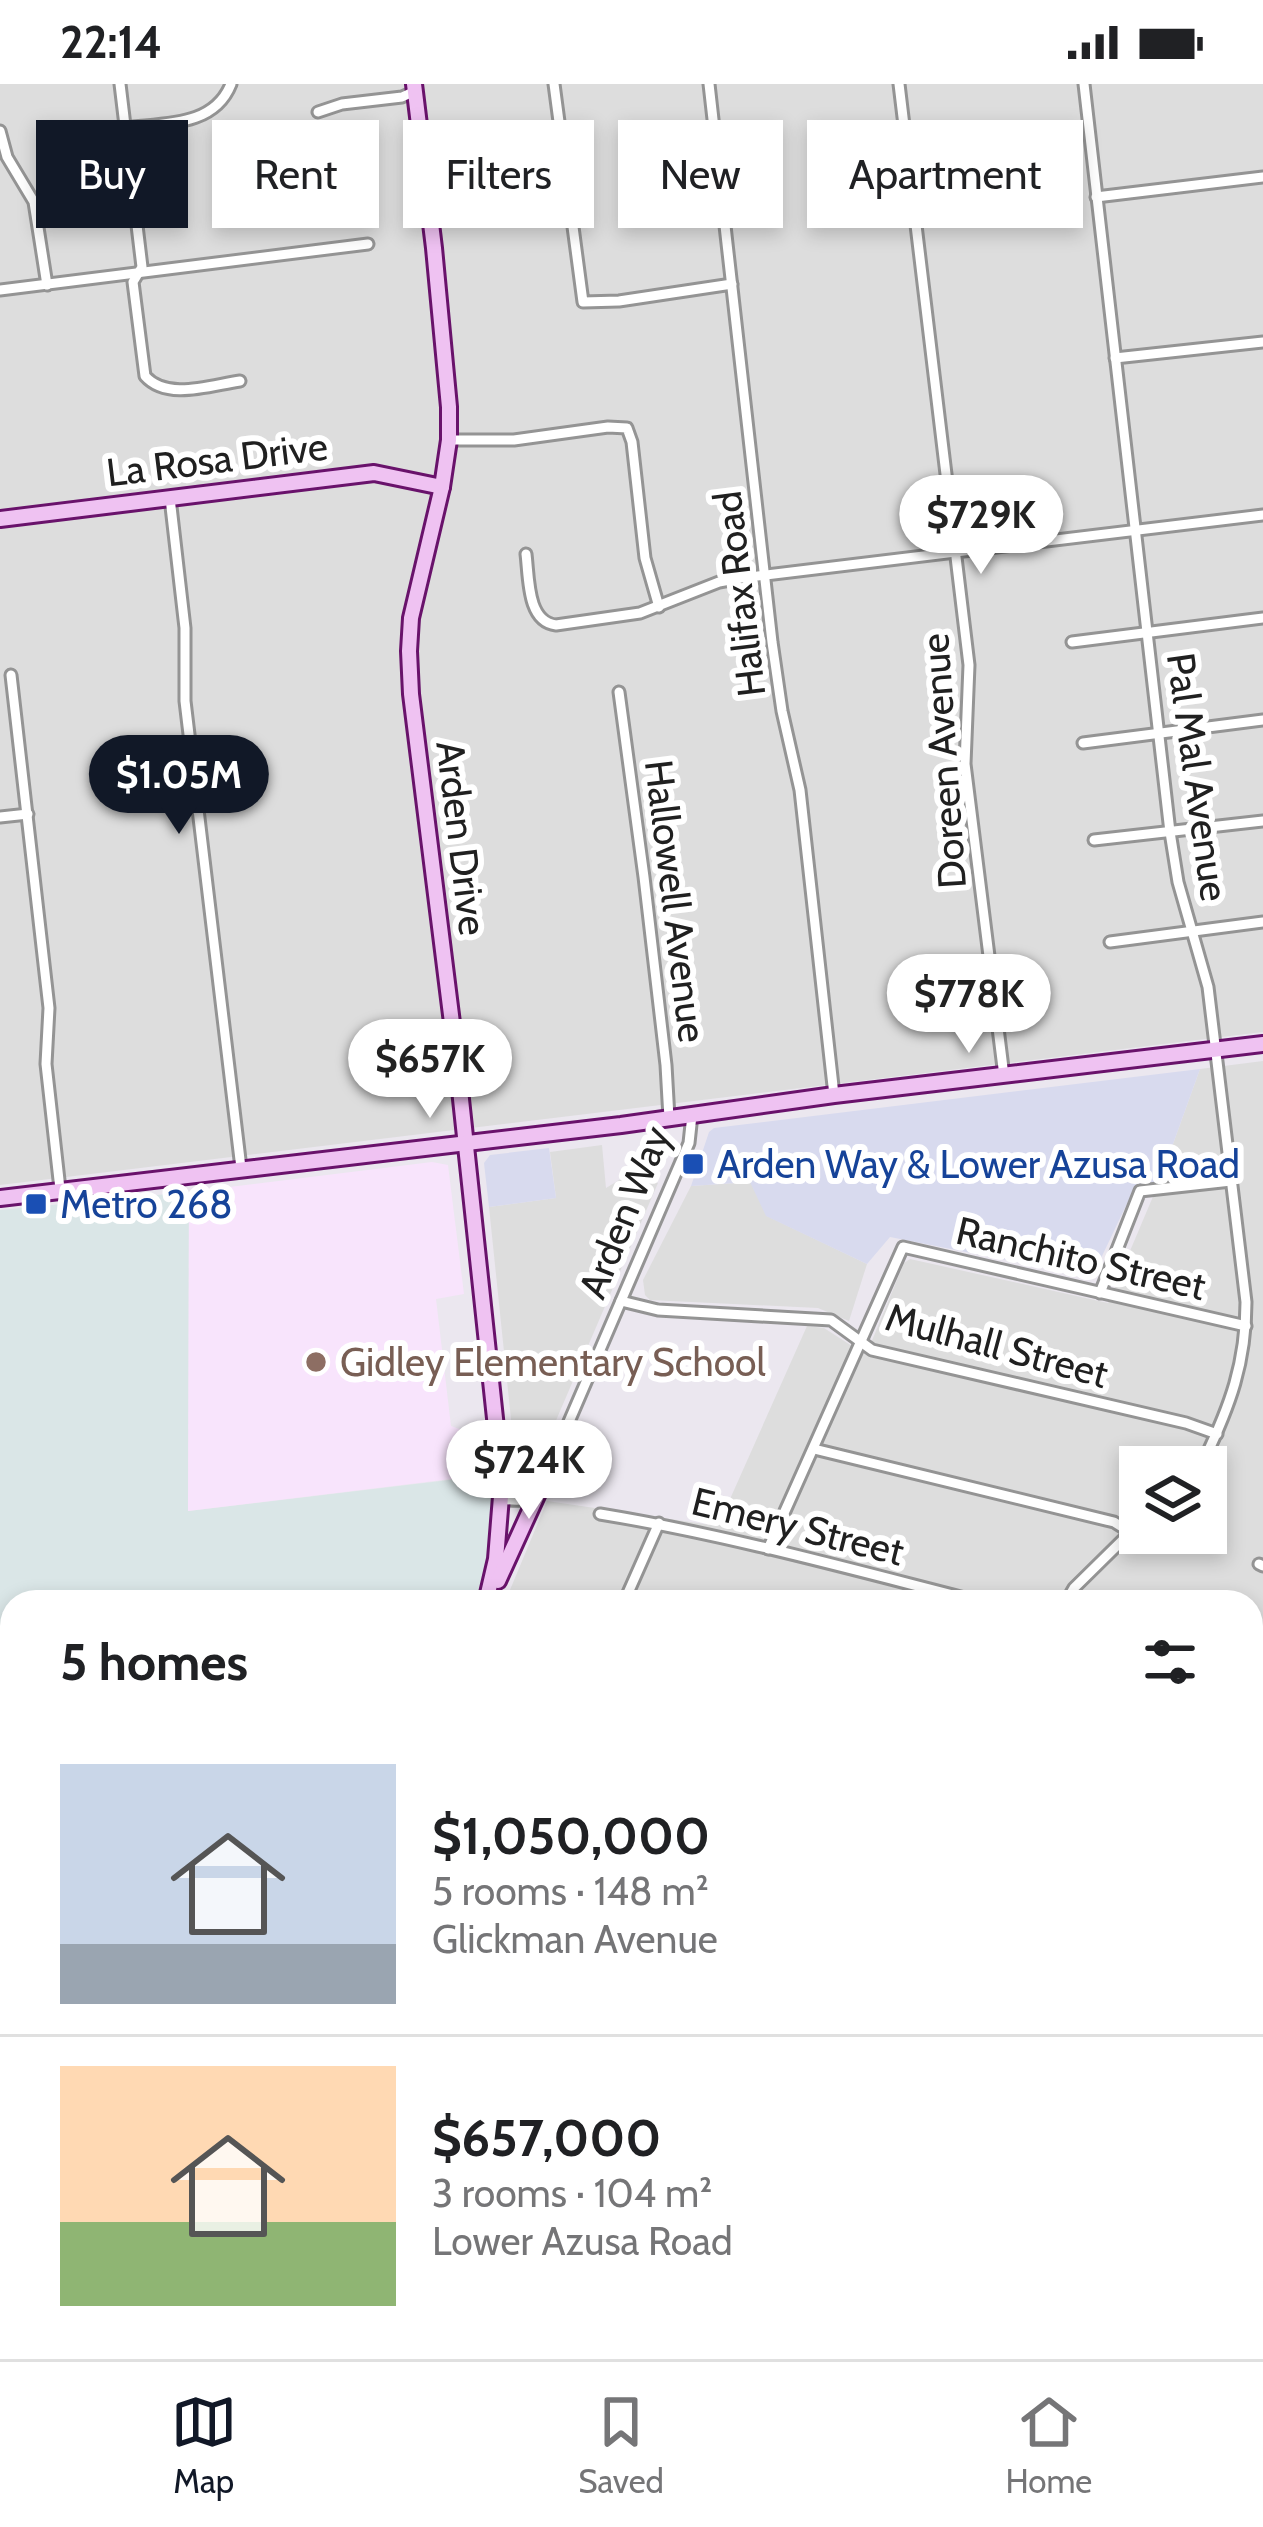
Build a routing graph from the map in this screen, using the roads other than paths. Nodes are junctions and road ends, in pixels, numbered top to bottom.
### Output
1 (120, 84) edge
2 (231, 84) edge
3 (554, 84) edge
4 (709, 84) edge
5 (899, 84) edge
6 (1084, 84) edge
7 (419, 86) edge
8 (319, 112) dead end
9 (124, 120) edge
10 (176, 120) edge
11 (0, 131) edge
12 (2, 144) edge
13 (1263, 178) edge
14 (1096, 197) junction
15 (137, 228) edge
16 (368, 244) dead end
17 (138, 275) junction
18 (732, 284) junction
19 (47, 285) junction
20 (0, 290) edge
21 (1263, 341) edge
22 (1115, 358) junction
23 (240, 381) dead end
24 (449, 440) junction
25 (442, 487) junction
26 (170, 499) junction
27 (1263, 514) edge
28 (0, 519) edge
29 (1135, 531) junction
30 (955, 551) junction
31 (526, 554) dead end
32 (765, 574) junction
33 (658, 607) junction
34 (1263, 618) edge
35 (1147, 632) junction
36 (1072, 642) dead end
37 (11, 674) dead end
38 (619, 692) dead end
39 (1263, 720) edge
40 (1159, 732) junction
41 (1083, 743) dead end
42 (28, 814) junction
43 (0, 817) edge
44 (1263, 821) edge
45 (1170, 832) junction
46 (1094, 840) dead end
47 (1263, 922) edge
48 (1192, 931) junction
49 (1110, 942) dead end
50 (1263, 1044) edge
51 (1216, 1050) junction
52 (1004, 1076) junction
53 (834, 1095) junction
54 (692, 1115) junction
55 (669, 1118) junction
56 (464, 1142) junction
57 (241, 1168) junction
58 (1232, 1181) junction
59 (60, 1190) junction
60 (0, 1198) edge
61 (1100, 1293) junction
62 (621, 1301) junction
63 (1246, 1326) junction
64 (862, 1341) junction
65 (1217, 1434) junction
66 (1211, 1446) edge
67 (814, 1449) junction
68 (539, 1491) junction
69 (500, 1499) junction
70 (599, 1514) dead end
71 (659, 1523) junction
72 (1119, 1525) edge
73 (1119, 1543) edge
74 (768, 1549) junction
75 (489, 1590) edge
76 (493, 1590) edge
77 (629, 1590) edge
78 (932, 1590) edge
79 (1073, 1590) edge

1 - 9 street
2 - 10 street
3 - 18 street
4 - 18 street, Halifax Road
5 - 30 street, Doreen Avenue
6 - 14 street, Pal Mal Avenue
7 - 8 street
7 - 24 street, Arden Drive
11 - 12 street
12 - 19 street
13 - 14 street
14 - 22 street, Pal Mal Avenue
15 - 17 street
16 - 17 street
17 - 19 street
17 - 23 street
18 - 32 street, Halifax Road
19 - 20 street
21 - 22 street
22 - 29 street, Pal Mal Avenue
24 - 25 street, Arden Drive
24 - 33 street
25 - 26 street, La Rosa Drive
25 - 56 street, Arden Drive
26 - 28 street, La Rosa Drive
26 - 57 street
27 - 29 street
29 - 30 street
29 - 35 street, Pal Mal Avenue
30 - 32 street
30 - 52 street, Doreen Avenue
31 - 33 street
32 - 33 street
32 - 53 street, Halifax Road
34 - 35 street
35 - 36 street
35 - 40 street, Pal Mal Avenue
37 - 42 street
38 - 55 street, Hallowell Avenue
39 - 40 street
40 - 41 street
40 - 45 street, Pal Mal Avenue
42 - 43 street
42 - 59 street
44 - 45 street
45 - 46 street
45 - 48 street, Pal Mal Avenue
47 - 48 street
48 - 49 street
48 - 51 street, Pal Mal Avenue
50 - 51 street
51 - 52 street
51 - 58 street, Pal Mal Avenue
52 - 53 street
53 - 54 street
54 - 55 street
54 - 62 street, Arden Way
55 - 56 street
56 - 57 street
56 - 69 street, Arden Drive
57 - 59 street
58 - 61 street
58 - 63 street, Pal Mal Avenue
59 - 60 street
61 - 63 street, Ranchito Street
61 - 64 street, Ranchito Street
62 - 64 street, Mulhall Street
62 - 68 street, Arden Way
63 - 65 street, Pal Mal Avenue
64 - 65 street, Mulhall Street
64 - 67 street
65 - 66 street, Pal Mal Avenue
67 - 72 street
67 - 74 street
68 - 69 street
68 - 76 street
69 - 75 street, Arden Drive
70 - 71 street, Emery Street
71 - 74 street, Emery Street
71 - 77 street
73 - 79 street
74 - 78 street, Emery Street

